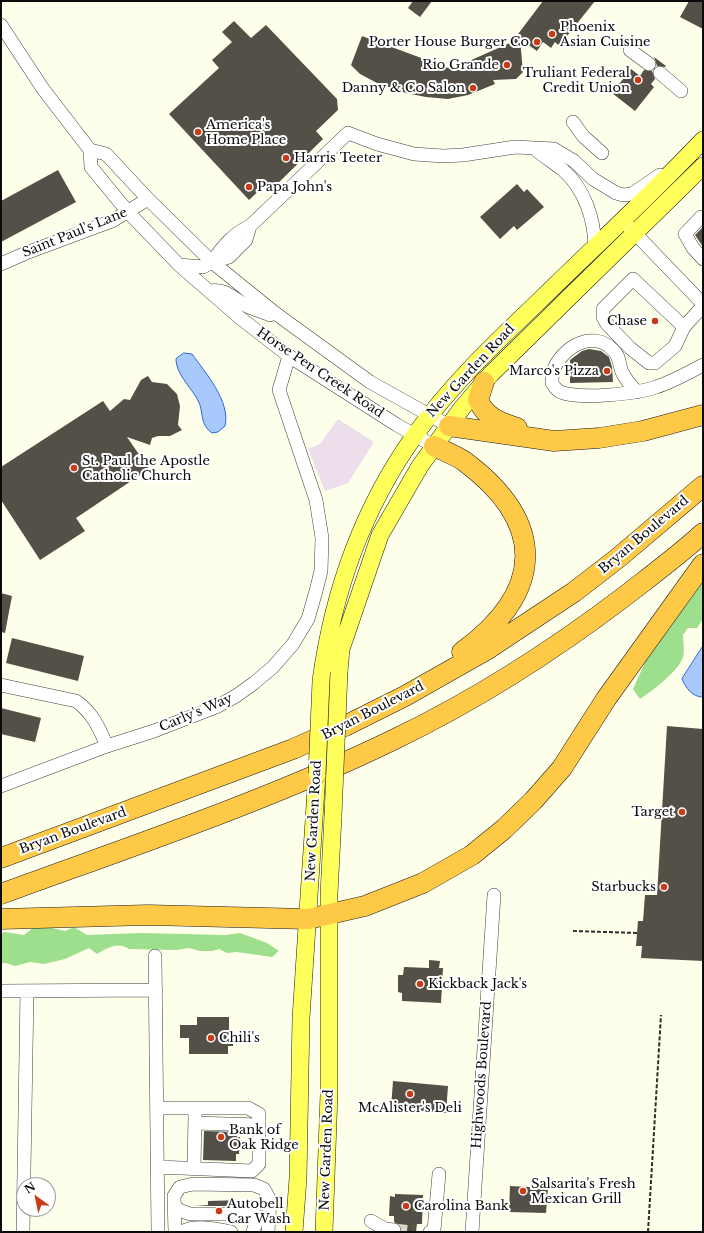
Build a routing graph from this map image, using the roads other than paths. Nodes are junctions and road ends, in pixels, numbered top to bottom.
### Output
1 (1, 25) edge
2 (630, 50) dead end
3 (648, 64) dead end
4 (660, 73) dead end
5 (681, 91) dead end
6 (573, 122) dead end
7 (699, 144) edge
8 (90, 150) junction
9 (536, 150) junction
10 (602, 153) dead end
11 (703, 166) edge
12 (148, 199) junction
13 (128, 212) junction
14 (703, 217) edge
15 (623, 220) junction
16 (635, 232) junction
17 (595, 246) junction
18 (703, 259) edge
19 (212, 262) junction
20 (1, 264) edge
21 (179, 265) junction
22 (209, 291) junction
23 (703, 304) edge
24 (283, 320) junction
25 (684, 327) junction
26 (290, 356) junction
27 (703, 365) edge
28 (484, 382) junction
29 (637, 392) junction
30 (703, 415) edge
31 (429, 416) junction
32 (449, 426) junction
33 (415, 435) junction
34 (540, 439) junction
35 (434, 446) junction
36 (703, 486) edge
37 (703, 533) edge
38 (703, 564) edge
39 (1, 685) edge
40 (345, 726) junction
41 (107, 746) junction
42 (1, 786) edge
43 (1, 858) edge
44 (1, 894) edge
45 (494, 895) dead end
46 (330, 915) junction
47 (1, 919) edge
48 (308, 919) junction
49 (156, 956) dead end
50 (156, 990) junction
51 (1, 991) edge
52 (26, 991) junction
53 (196, 1107) junction
54 (158, 1108) junction
55 (195, 1123) junction
56 (259, 1125) junction
57 (158, 1167) junction
58 (194, 1168) junction
59 (439, 1174) dead end
60 (174, 1205) junction
61 (372, 1221) dead end
62 (394, 1230) dead end
63 (22, 1232) edge
64 (158, 1232) edge
65 (175, 1232) edge
66 (182, 1232) edge
67 (231, 1232) edge
68 (253, 1232) edge
69 (268, 1232) edge
70 (294, 1232) edge
71 (324, 1232) edge
72 (430, 1232) edge
73 (472, 1232) edge

1 - 8 street, Horse Pen Creek Road
2 - 3 street
4 - 5 street
6 - 10 street
7 - 9 street
7 - 15 main road, New Garden Road
8 - 12 street, Horse Pen Creek Road
8 - 13 street, Horse Pen Creek Road
9 - 17 street
9 - 19 street
11 - 16 main road, New Garden Road
12 - 13 street, Saint Paul's Lane
12 - 19 street, Horse Pen Creek Road
13 - 20 street, Saint Paul's Lane
13 - 21 street, Horse Pen Creek Road
14 - 18 street
15 - 16 street
15 - 17 main road, New Garden Road
16 - 23 street
16 - 28 main road, New Garden Road
17 - 31 main road, New Garden Road
19 - 21 street
19 - 24 street, Horse Pen Creek Road
21 - 22 street, Horse Pen Creek Road
22 - 24 street
22 - 26 street, Horse Pen Creek Road
23 - 25 street
24 - 31 street, Horse Pen Creek Road
25 - 25 street
26 - 33 street, Horse Pen Creek Road
26 - 41 street, Carly's Way
27 - 29 street
28 - 32 main road, New Garden Road
28 - 34 highway
29 - 29 street
30 - 34 highway
31 - 32 street, Horse Pen Creek Road
31 - 33 main road, New Garden Road
32 - 34 highway
32 - 35 main road, New Garden Road
33 - 35 street, Horse Pen Creek Road
33 - 48 main road, New Garden Road, bridge
35 - 40 highway
35 - 46 main road, New Garden Road, bridge
36 - 40 highway, Bryan Boulevard
37 - 44 highway
38 - 46 highway
39 - 41 street
40 - 43 highway, Bryan Boulevard
41 - 42 street, Carly's Way
45 - 73 street, Highwoods Boulevard
46 - 48 highway
46 - 71 main road, New Garden Road
47 - 48 highway
48 - 70 main road, New Garden Road
49 - 50 street
50 - 52 street
50 - 54 street
51 - 52 street
52 - 63 street
53 - 54 street
53 - 55 street
53 - 56 street
54 - 57 street
55 - 56 street
55 - 58 street
56 - 58 street
57 - 58 street
57 - 64 street
59 - 72 street
60 - 65 street
60 - 68 street
60 - 69 street
61 - 62 street
66 - 67 street

